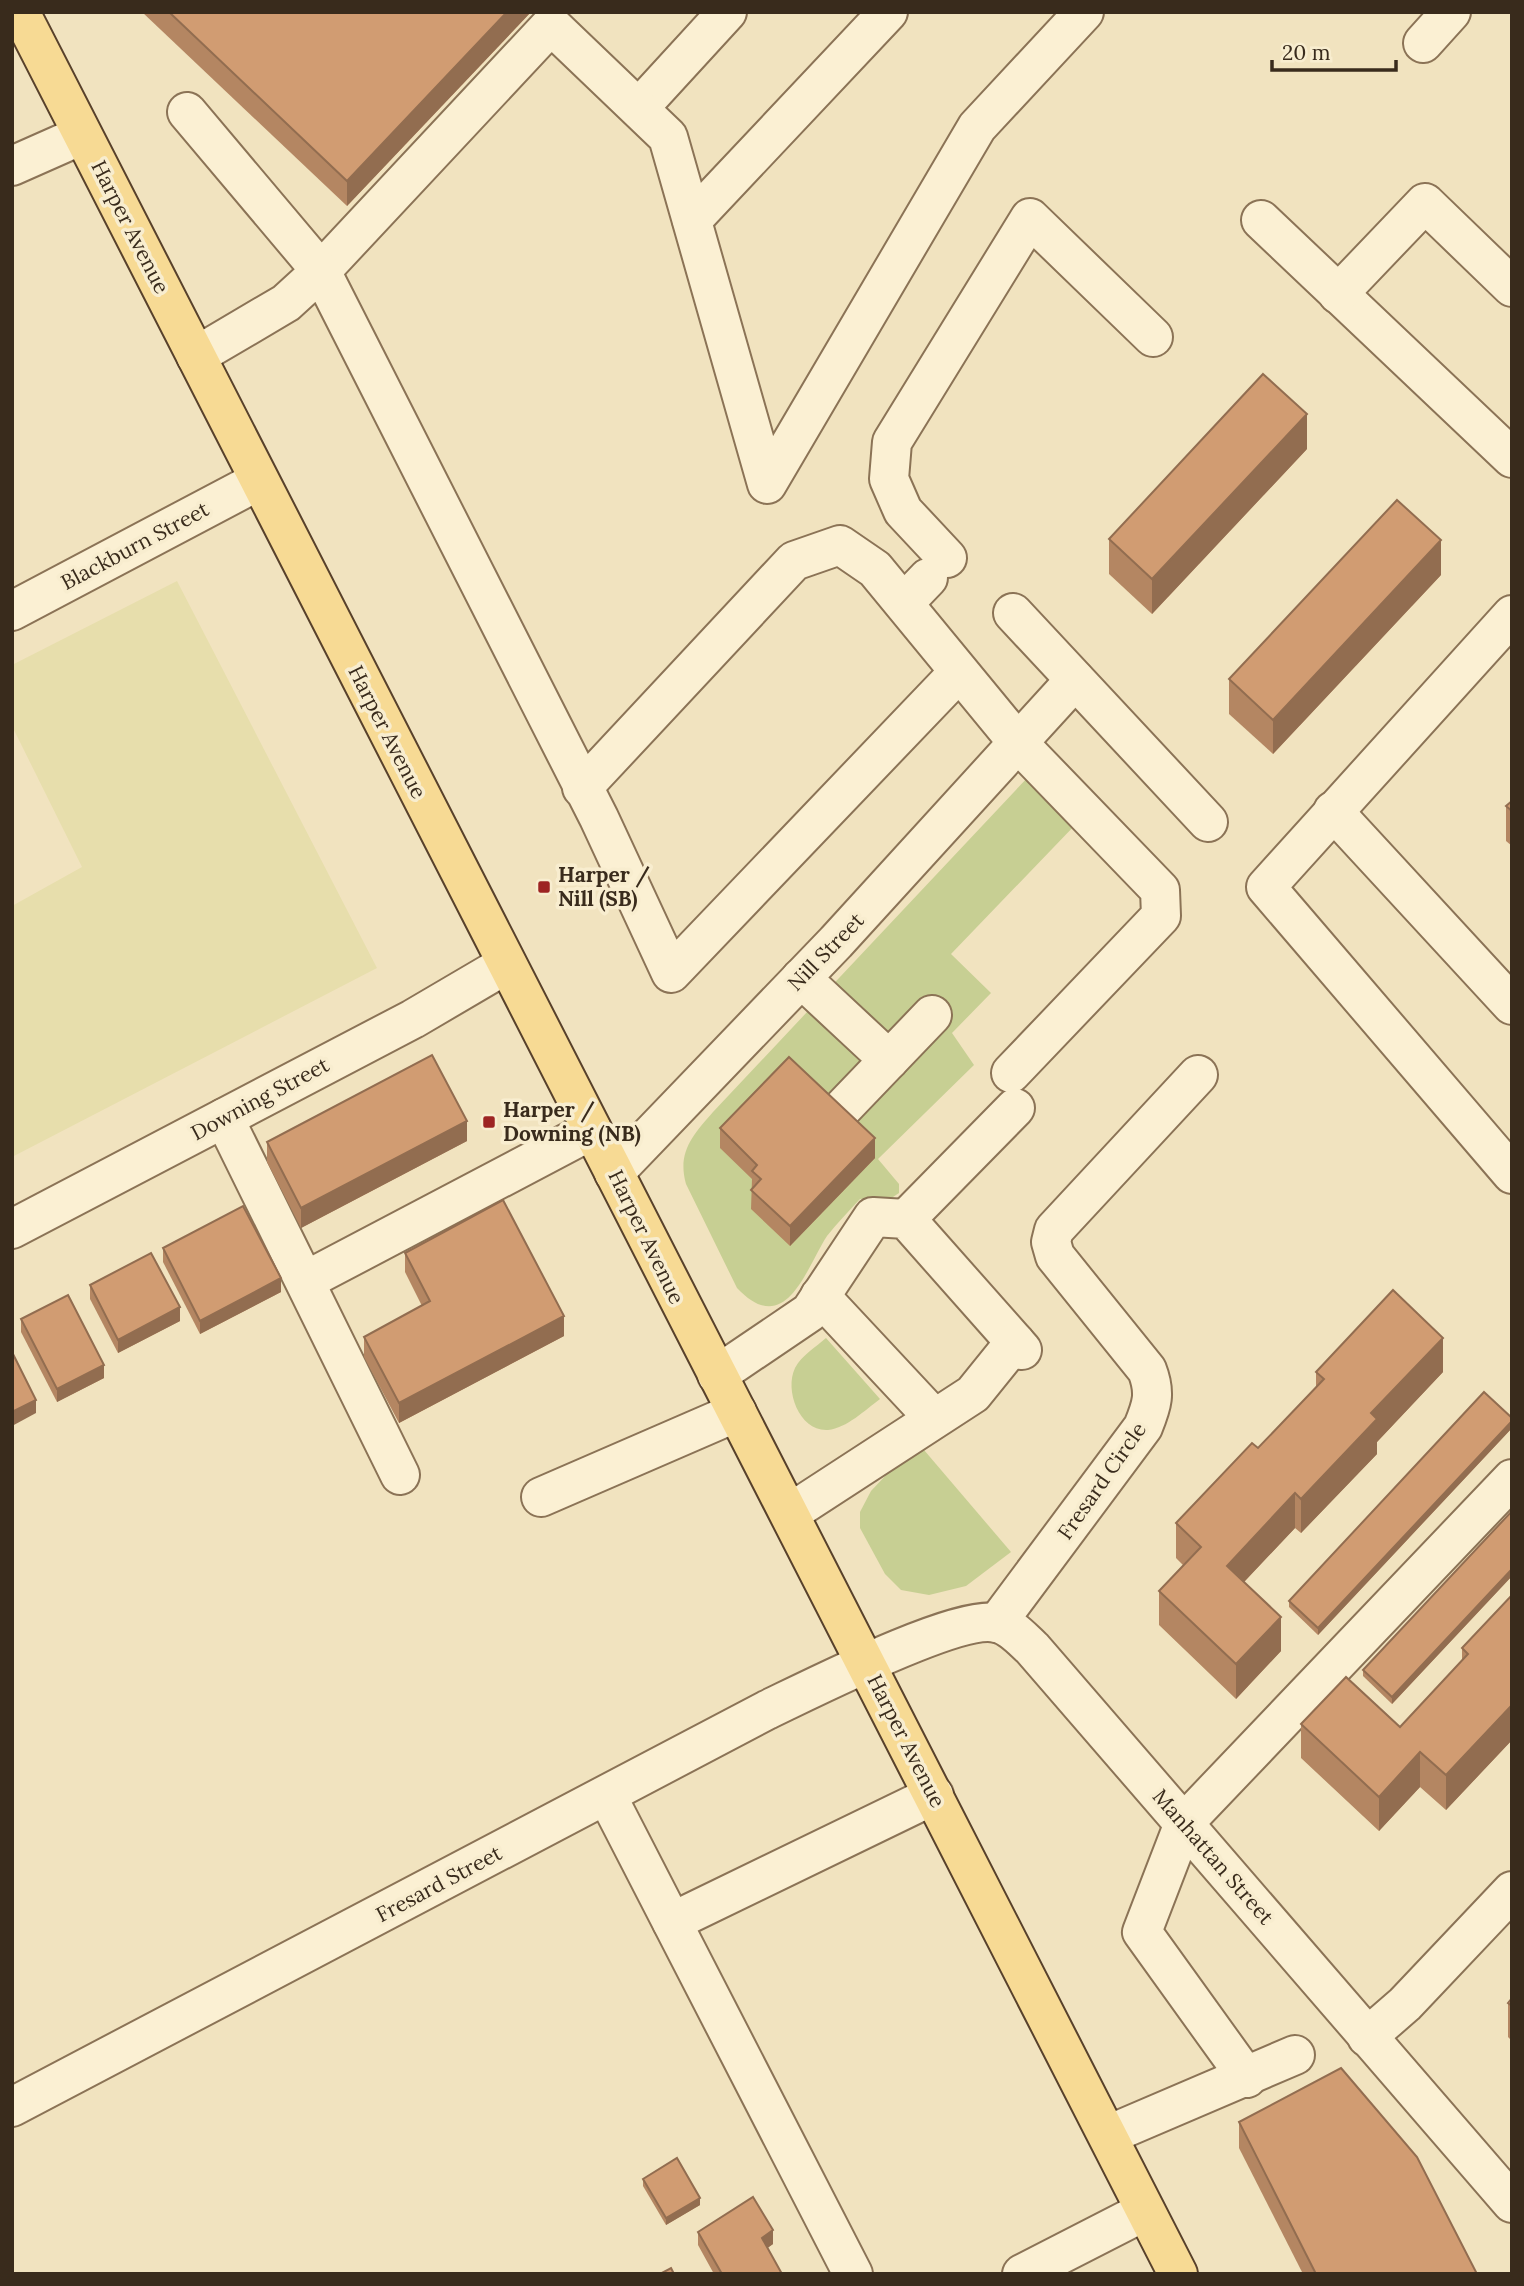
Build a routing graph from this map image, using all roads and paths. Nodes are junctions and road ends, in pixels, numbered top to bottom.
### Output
1 (727, 12) edge
2 (888, 12) edge
3 (1084, 12) edge
4 (1451, 12) edge
5 (558, 19) edge
6 (20, 24) edge
7 (1423, 43) dead end
8 (639, 108) junction
9 (187, 111) dead end
10 (82, 135) junction
11 (12, 166) edge
12 (692, 220) junction
13 (1261, 220) dead end
14 (321, 271) junction
15 (1512, 287) edge
16 (1338, 294) junction
17 (1153, 337) dead end
18 (196, 356) junction
19 (1512, 458) edge
20 (258, 481) junction
21 (927, 580) junction
22 (12, 611) edge
23 (1013, 613) dead end
24 (1512, 615) edge
25 (958, 673) junction
26 (1075, 680) junction
27 (1026, 735) junction
28 (582, 788) junction
29 (1333, 811) junction
30 (1208, 822) dead end
31 (505, 965) junction
32 (801, 978) junction
33 (1512, 1005) edge
34 (932, 1015) dead end
35 (890, 1060) junction
36 (1198, 1075) dead end
37 (837, 1114) edge
38 (225, 1118) junction
39 (592, 1130) junction
40 (614, 1173) junction
41 (1512, 1174) edge
42 (906, 1219) junction
43 (12, 1229) edge
44 (305, 1281) junction
45 (820, 1296) junction
46 (718, 1375) junction
47 (737, 1412) junction
48 (933, 1417) junction
49 (400, 1475) dead end
50 (1512, 1479) edge
51 (541, 1497) dead end
52 (790, 1513) junction
53 (997, 1623) junction
54 (866, 1662) junction
55 (934, 1795) junction
56 (607, 1796) junction
57 (1184, 1824) junction
58 (1512, 1891) edge
59 (672, 1922) junction
60 (1367, 2037) junction
61 (1295, 2055) dead end
62 (1247, 2078) junction
63 (12, 2107) edge
64 (1108, 2135) junction
65 (1512, 2203) edge
66 (1145, 2211) junction
67 (853, 2274) edge
68 (1022, 2274) edge
69 (1178, 2274) edge

1 - 8 street
2 - 12 street
3 - 12 street
4 - 7 street
5 - 8 street
5 - 14 street
6 - 10 main road, Harper Avenue
8 - 12 street
9 - 14 street
10 - 11 street
10 - 18 main road, Harper Avenue
13 - 16 street
14 - 18 street
14 - 28 street
15 - 16 street
16 - 19 street
17 - 21 street
18 - 20 main road, Harper Avenue
20 - 22 street, Blackburn Street
20 - 31 main road, Harper Avenue
21 - 25 street
21 - 28 street
23 - 26 street
24 - 29 street
25 - 27 street
25 - 28 street
26 - 27 street, Nill Street
26 - 30 street
27 - 32 street, Nill Street
27 - 42 street
29 - 33 street
29 - 41 street
31 - 38 street, Downing Street
31 - 39 main road, Harper Avenue
32 - 35 street
32 - 40 street, Nill Street
34 - 35 street
35 - 37 street
36 - 53 street, Fresard Circle
38 - 43 street, Downing Street
38 - 44 street
39 - 40 main road, Harper Avenue
39 - 44 street
40 - 46 main road, Harper Avenue
42 - 45 street
42 - 48 street
44 - 49 street
45 - 46 street
45 - 48 street
46 - 47 main road, Harper Avenue
47 - 51 street
47 - 52 main road, Harper Avenue
48 - 52 street
50 - 57 street
52 - 54 main road, Harper Avenue
53 - 54 street
53 - 57 street, Manhattan Street
54 - 55 main road, Harper Avenue
54 - 56 street, Fresard Street
55 - 59 street
55 - 64 main road, Harper Avenue
56 - 59 street
56 - 63 street, Fresard Street
57 - 60 street, Manhattan Street
57 - 62 street
58 - 60 street
59 - 67 street
60 - 65 street, Manhattan Street
61 - 62 street
62 - 64 street
64 - 66 main road, Harper Avenue
66 - 68 street
66 - 69 main road, Harper Avenue

